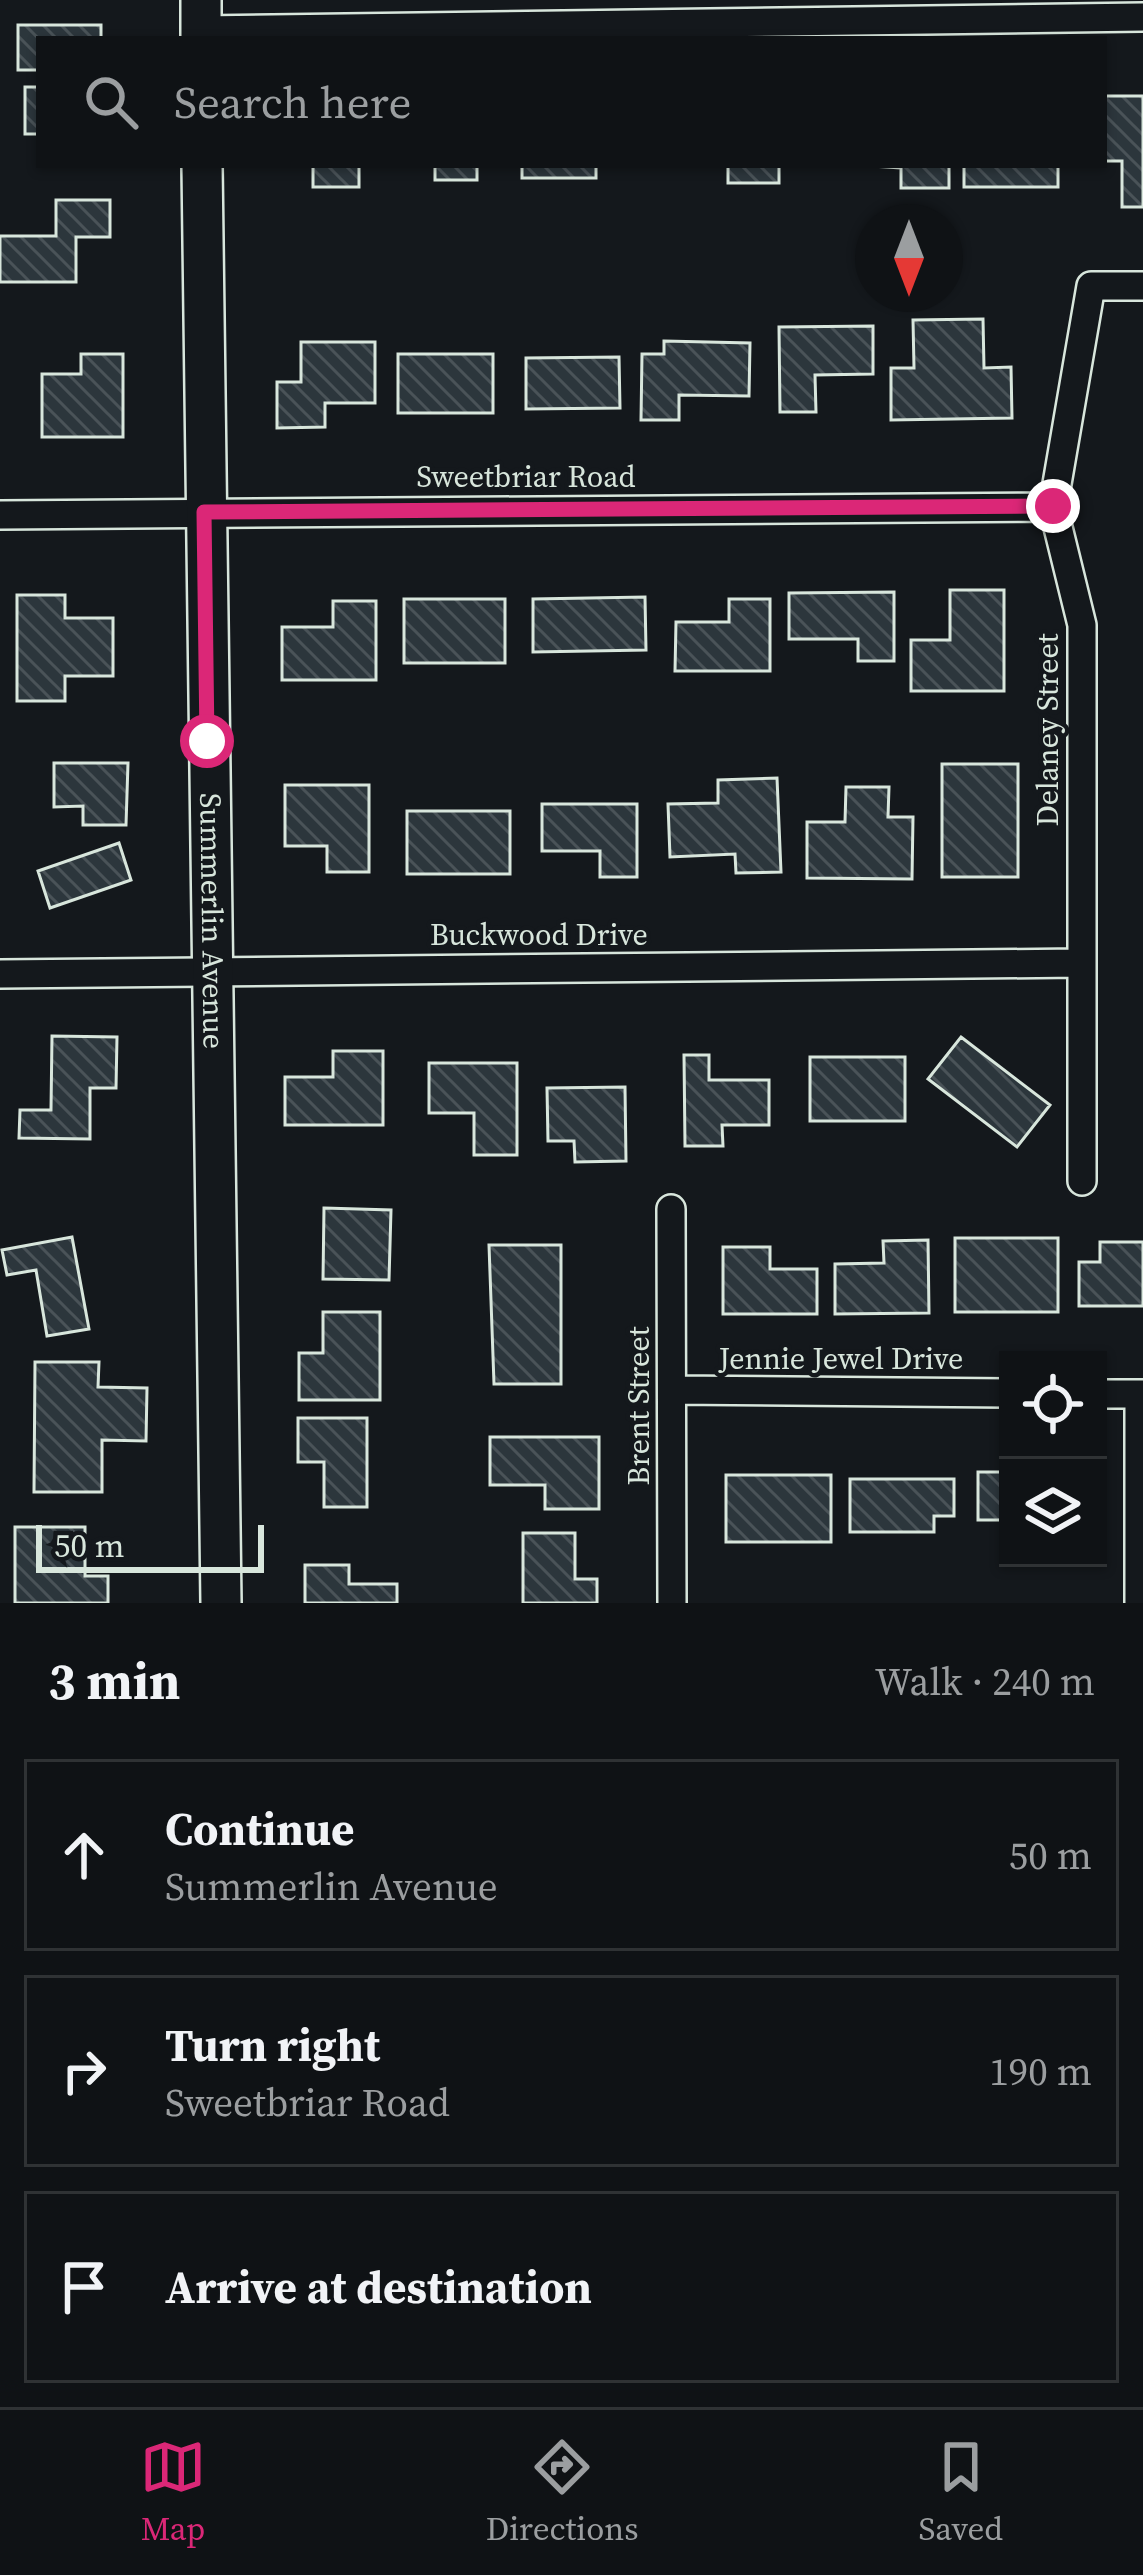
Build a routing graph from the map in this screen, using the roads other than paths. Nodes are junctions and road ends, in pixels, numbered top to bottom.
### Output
1 (1143, 17) edge
2 (201, 23) edge
3 (202, 168) edge
4 (1143, 286) edge
5 (1053, 506) junction
6 (204, 512) junction
7 (0, 515) edge
8 (1079, 964) junction
9 (211, 971) junction
10 (0, 974) edge
11 (1082, 1181) dead end
12 (671, 1209) dead end
13 (673, 1390) junction
14 (999, 1393) edge
15 (1107, 1394) edge
16 (1141, 1394) edge
17 (221, 1603) edge
18 (672, 1603) edge
19 (1138, 1603) edge

1 - 2 street
3 - 6 street, Summerlin Avenue
4 - 5 street, Delaney Street
5 - 6 street, Sweetbriar Road
5 - 8 street, Delaney Street
6 - 7 street, Sweetbriar Road
6 - 9 street, Summerlin Avenue
8 - 9 street, Buckwood Drive
8 - 11 street, Delaney Street
9 - 10 street, Buckwood Drive
9 - 17 street, Summerlin Avenue
12 - 13 street, Brent Street
13 - 14 street, Jennie Jewel Drive
13 - 18 street, Brent Street
15 - 16 street
16 - 19 street

